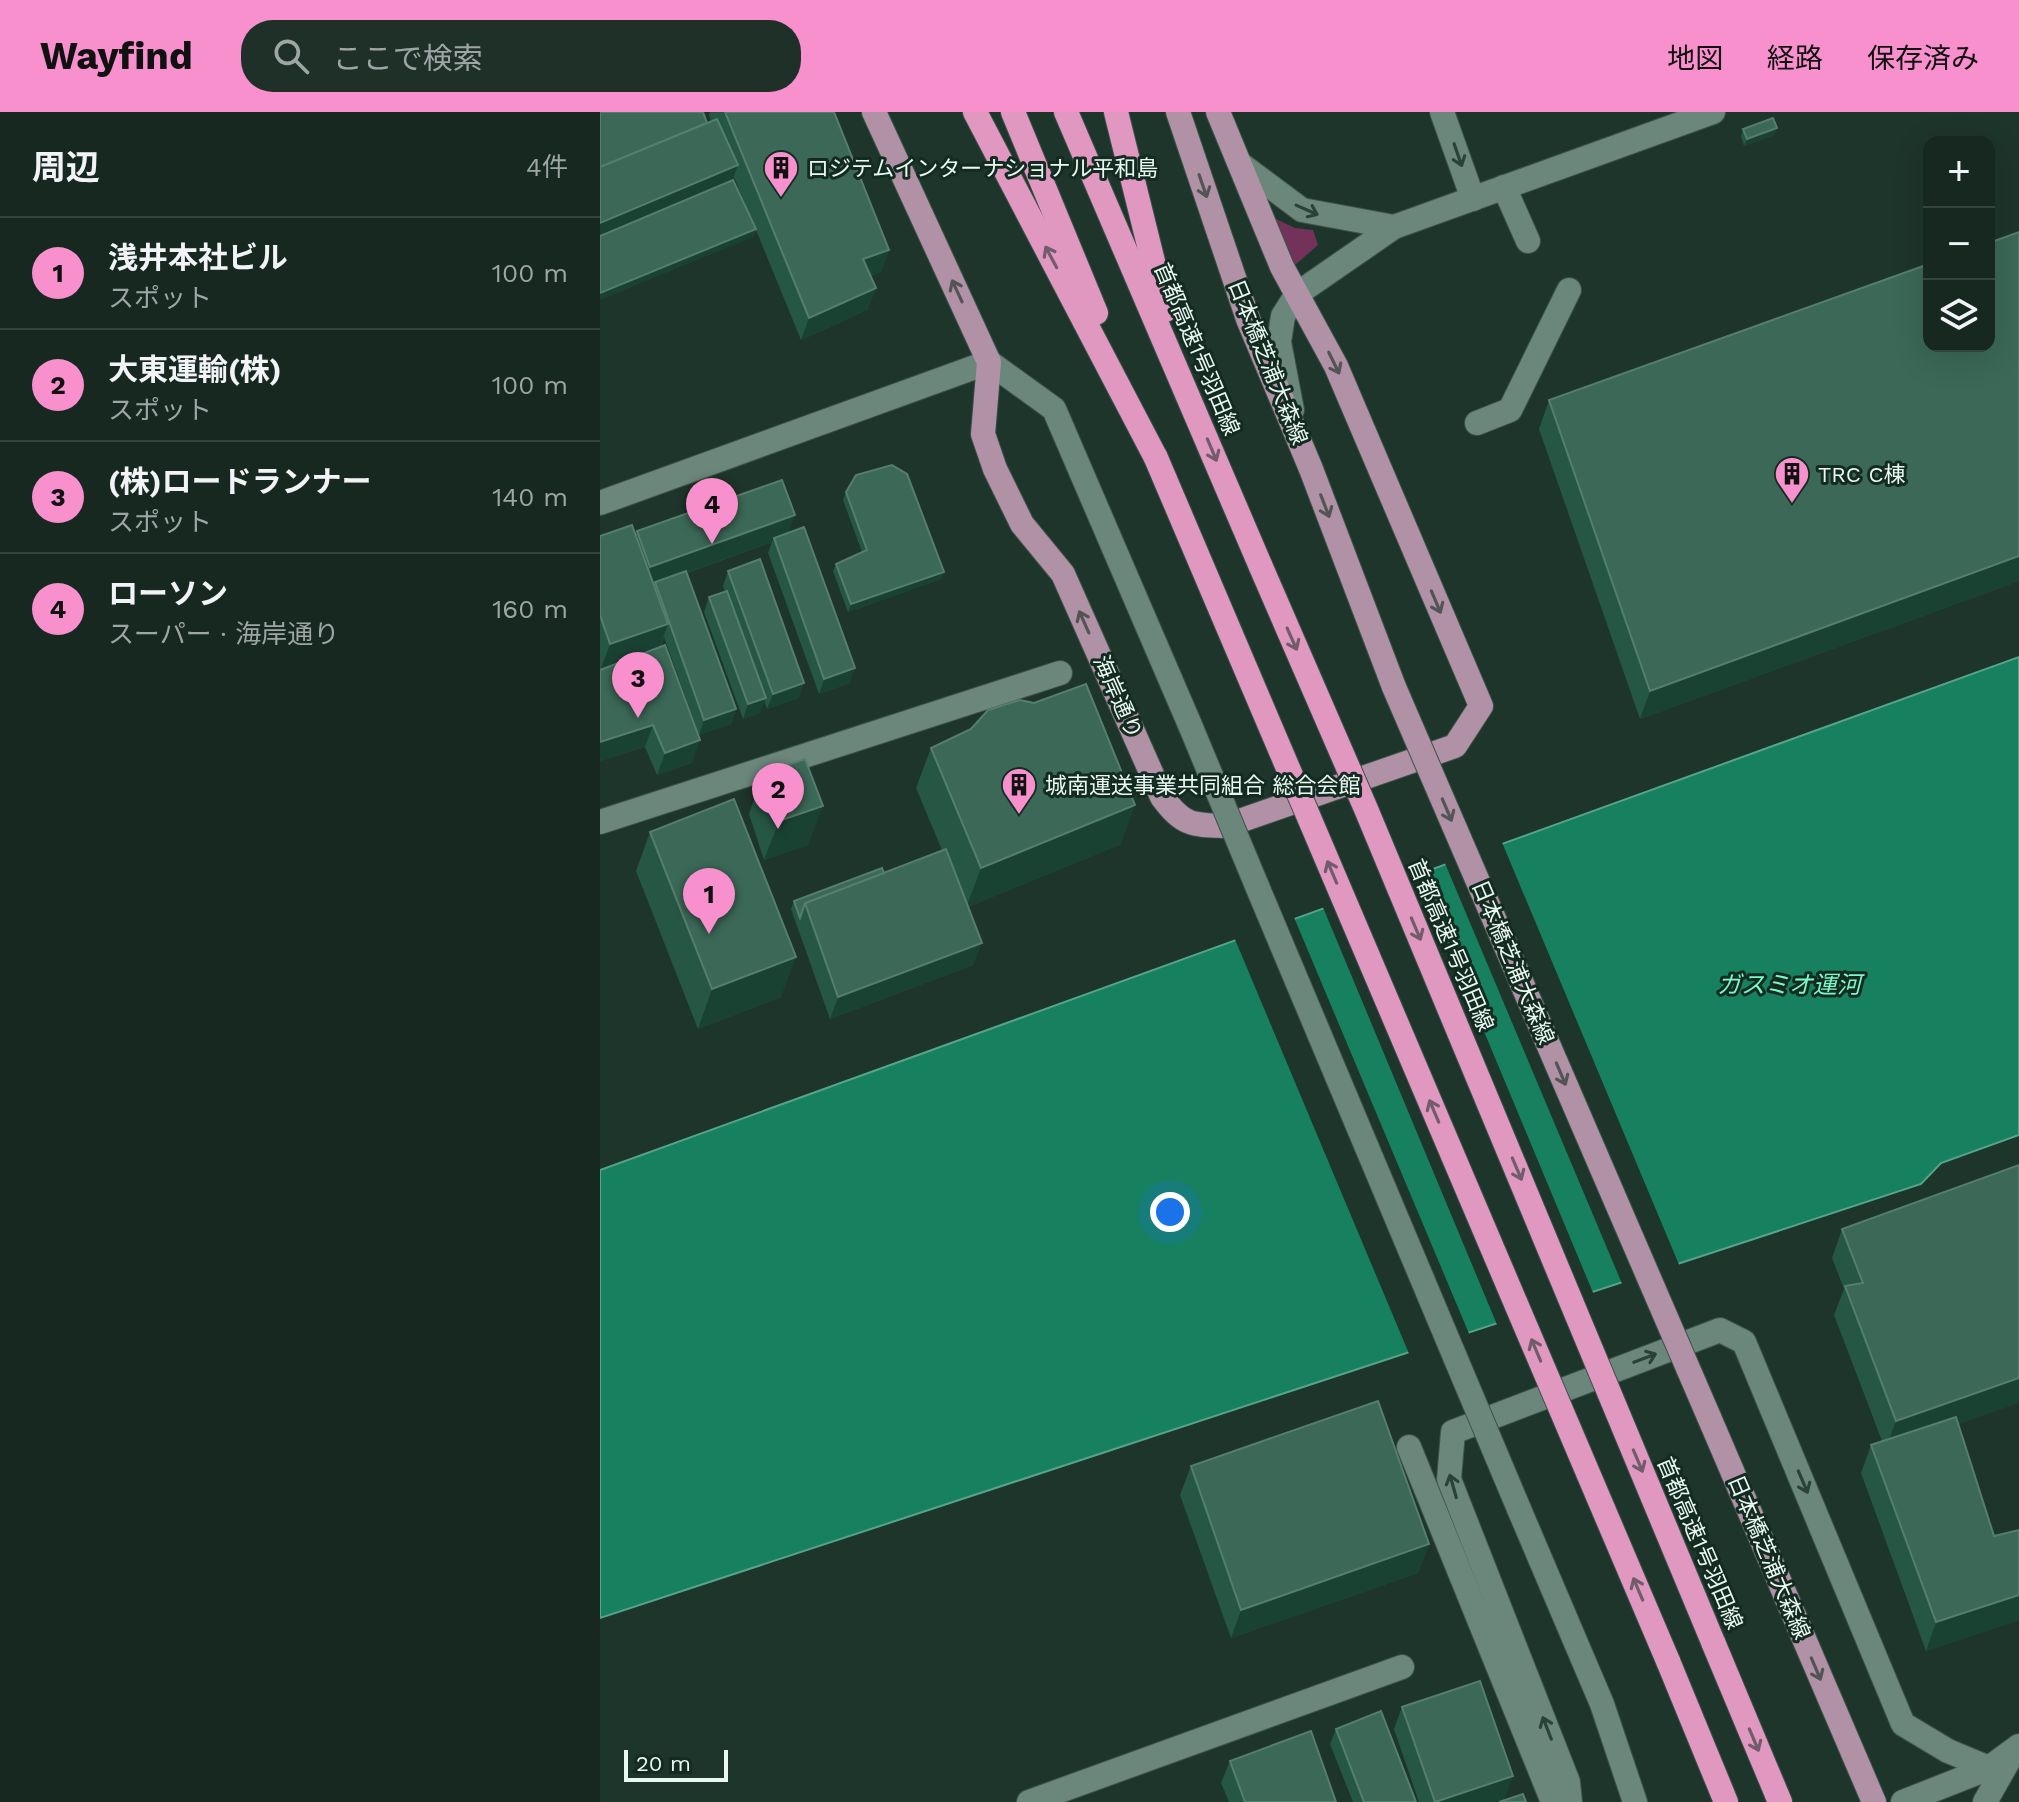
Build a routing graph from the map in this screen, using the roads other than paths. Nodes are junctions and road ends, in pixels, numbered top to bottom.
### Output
1 (874, 112) edge
2 (975, 112) edge
3 (1013, 112) edge
4 (1066, 112) edge
5 (1116, 112) edge
6 (1178, 112) edge
7 (1218, 112) edge
8 (1442, 112) edge
9 (1713, 112) edge
10 (1243, 166) junction
11 (1504, 187) junction
12 (1473, 199) junction
13 (1394, 227) junction
14 (1528, 241) dead end
15 (1569, 290) dead end
16 (1297, 294) junction
17 (989, 362) junction
18 (1182, 378) junction
19 (1129, 400) junction
20 (1477, 423) dead end
21 (1296, 433) junction
22 (600, 503) edge
23 (1060, 673) dead end
24 (600, 822) edge
25 (1409, 1447) dead end
26 (1402, 1667) dead end
27 (2017, 1747) edge
28 (1989, 1768) junction
29 (1029, 1802) edge
30 (1557, 1802) edge
31 (1570, 1802) edge
32 (1635, 1802) edge
33 (1726, 1802) edge
34 (1780, 1802) edge
35 (1874, 1802) edge
36 (1903, 1802) edge
37 (1985, 1802) edge

17 -> 1 main road, 海岸通り
19 -> 2 highway
3 - 19 highway
4 - 18 highway, 首都高速1号羽田線
5 - 18 highway
6 -> 21 main road, 日本橋芝浦大森線
7 - 10 main road, 海岸通り
8 -> 12 street
9 - 11 street
10 -> 13 street
10 - 16 main road, 海岸通り
11 - 12 street
11 - 14 street
12 - 13 street
13 - 16 street
15 - 20 street
16 -> 17 main road, 海岸通り
16 - 21 street
17 - 22 street
17 - 32 street, bridge
18 -> 34 highway, 首都高速1号羽田線, bridge
33 -> 19 highway, bridge
21 -> 35 main road, 日本橋芝浦大森線, bridge
23 - 24 street
25 - 30 street
26 - 29 street
27 - 28 street
27 - 37 street
31 -> 28 street
28 - 36 street

